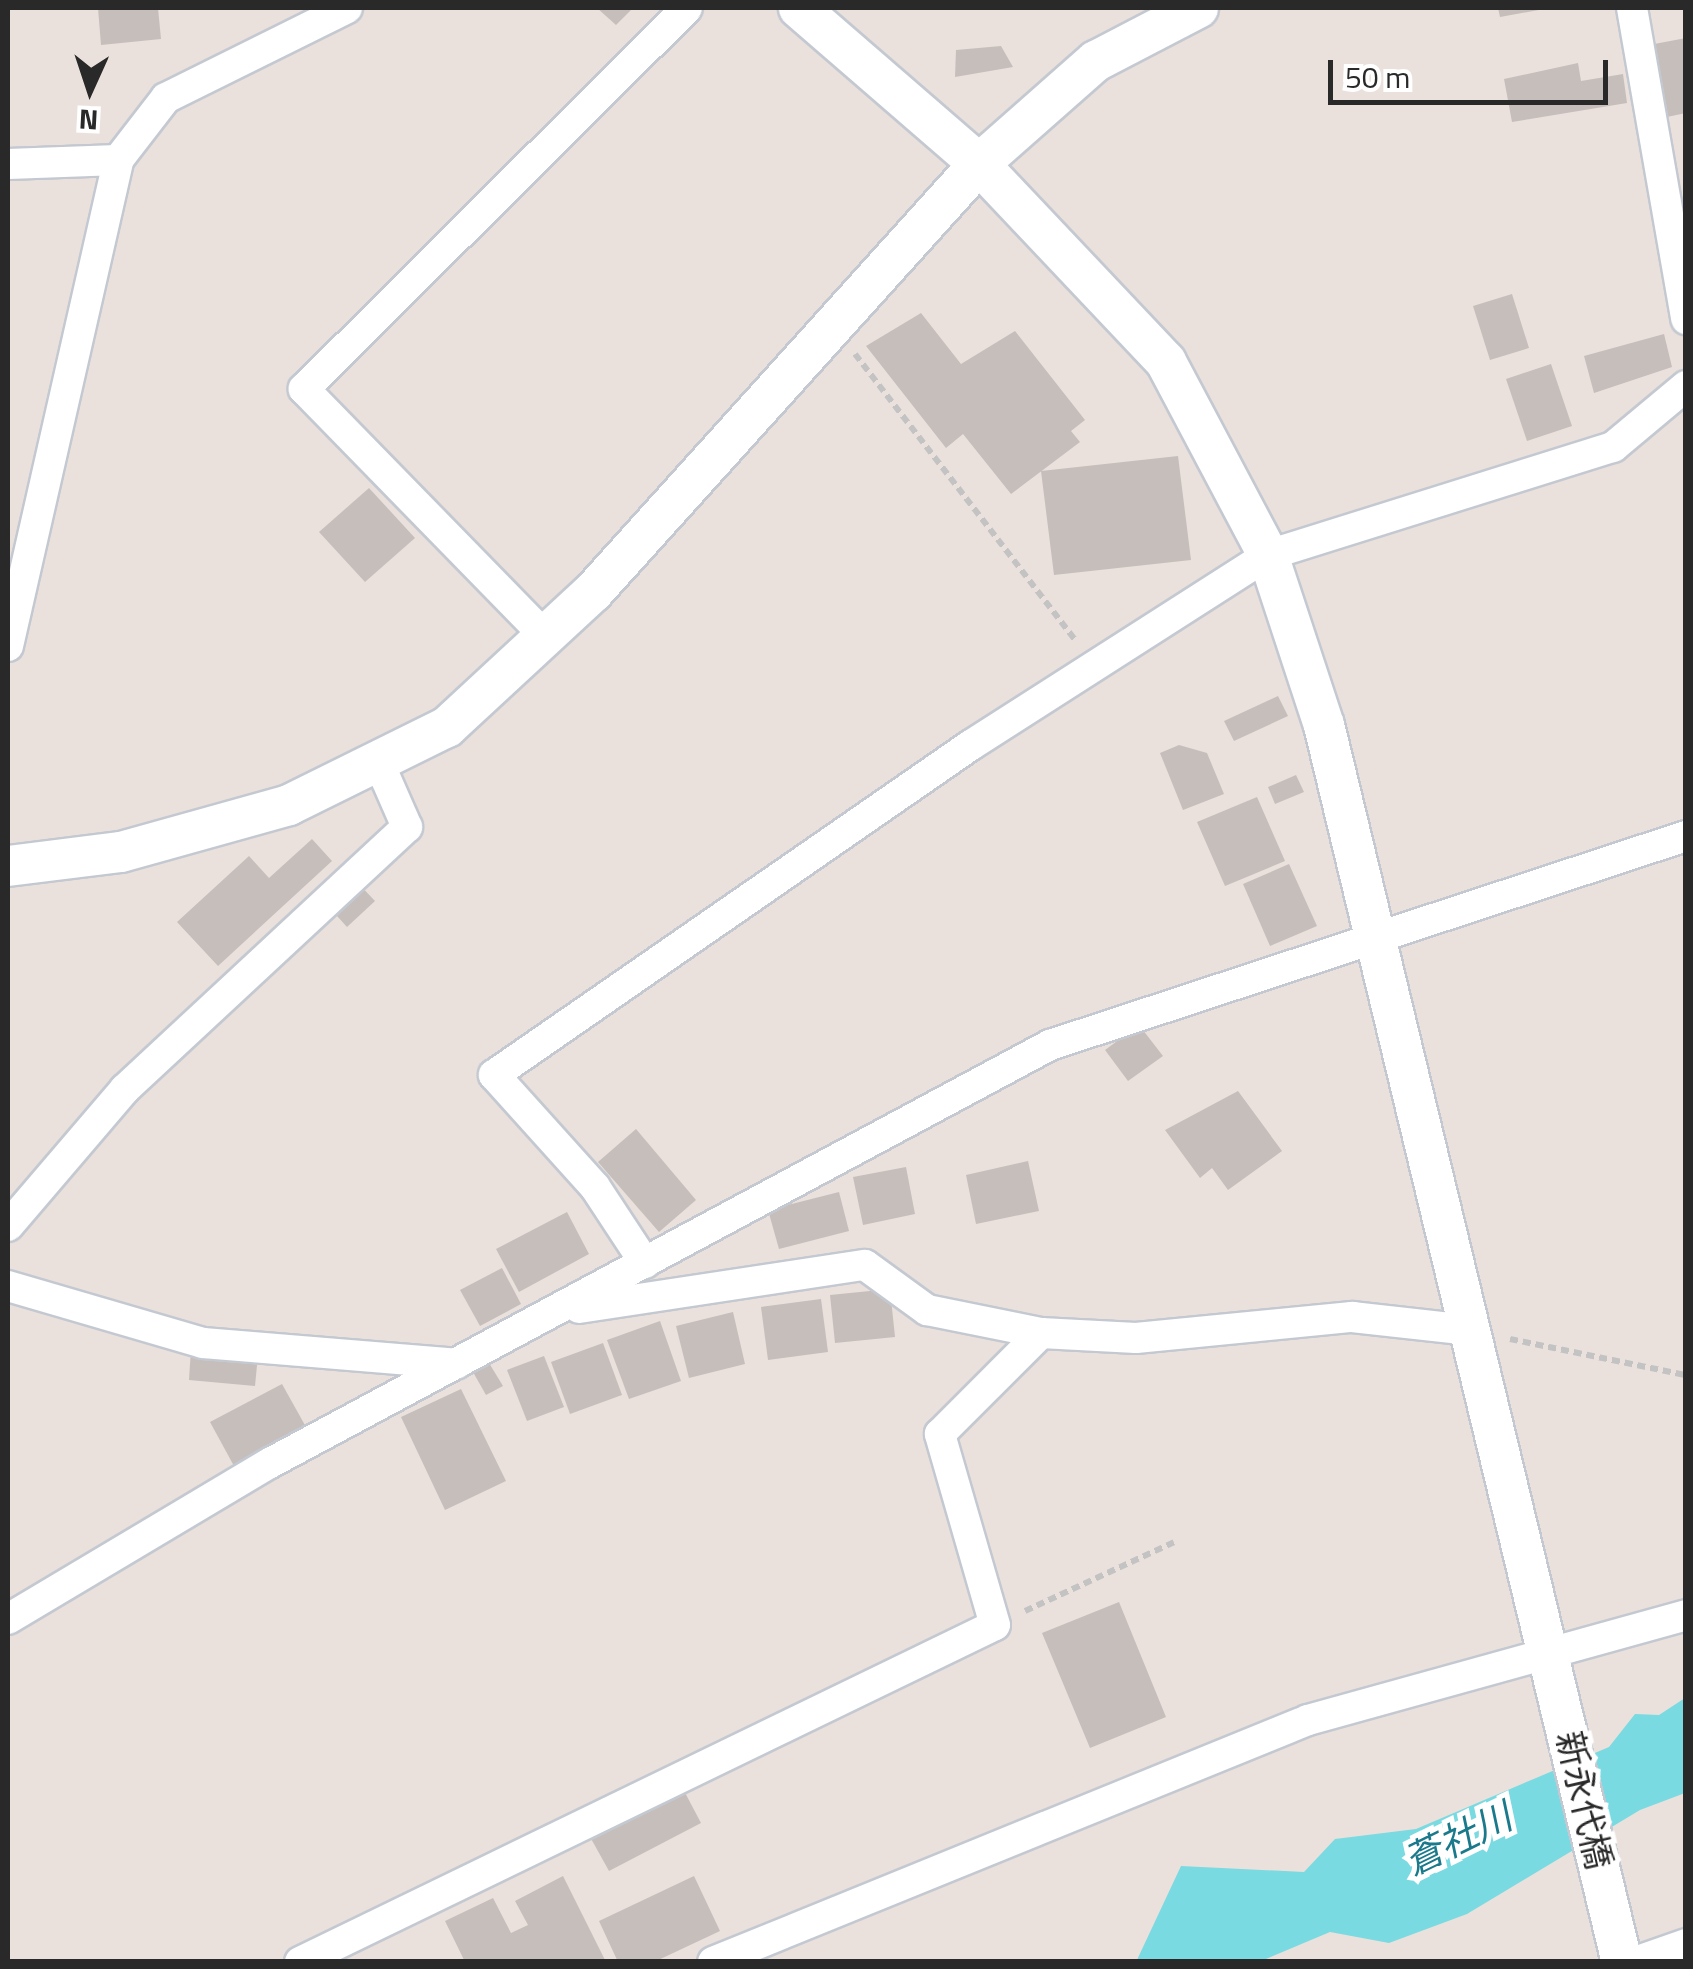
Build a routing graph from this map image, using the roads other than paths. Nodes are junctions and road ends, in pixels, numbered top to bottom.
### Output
1 (347, 8) edge
2 (687, 8) edge
3 (799, 8) edge
4 (1198, 8) edge
5 (1632, 8) edge
6 (118, 160) junction
7 (8, 164) edge
8 (979, 164) junction
9 (1686, 319) edge
10 (1686, 386) edge
11 (1268, 554) junction
12 (546, 636) junction
13 (8, 646) edge
14 (378, 761) junction
15 (1686, 836) edge
16 (8, 866) edge
17 (1376, 944) junction
18 (8, 1226) edge
19 (645, 1264) junction
20 (8, 1286) edge
21 (555, 1312) junction
22 (1470, 1330) junction
23 (1040, 1332) junction
24 (456, 1364) junction
25 (1686, 1614) edge
26 (8, 1619) edge
27 (1552, 1660) junction
28 (1618, 1944) edge
29 (1686, 1944) edge
30 (300, 1962) edge
31 (713, 1962) edge
32 (1635, 1962) edge

1 - 6 street
2 - 12 street
3 - 8 street, 新永代橋
4 - 8 street
5 - 9 street
6 - 7 street
6 - 13 street
8 - 11 street, 新永代橋
8 - 12 street
10 - 11 street
11 - 17 street, 新永代橋
11 - 19 street
12 - 14 street
14 - 16 street
14 - 18 street
15 - 17 street
17 - 19 street
17 - 22 street, 新永代橋
19 - 21 street
20 - 24 street
21 - 23 street
21 - 24 street
22 - 23 street
22 - 27 street, 新永代橋
23 - 30 street
24 - 26 street
25 - 27 street
27 - 28 street, 新永代橋
27 - 31 street
29 - 32 street

